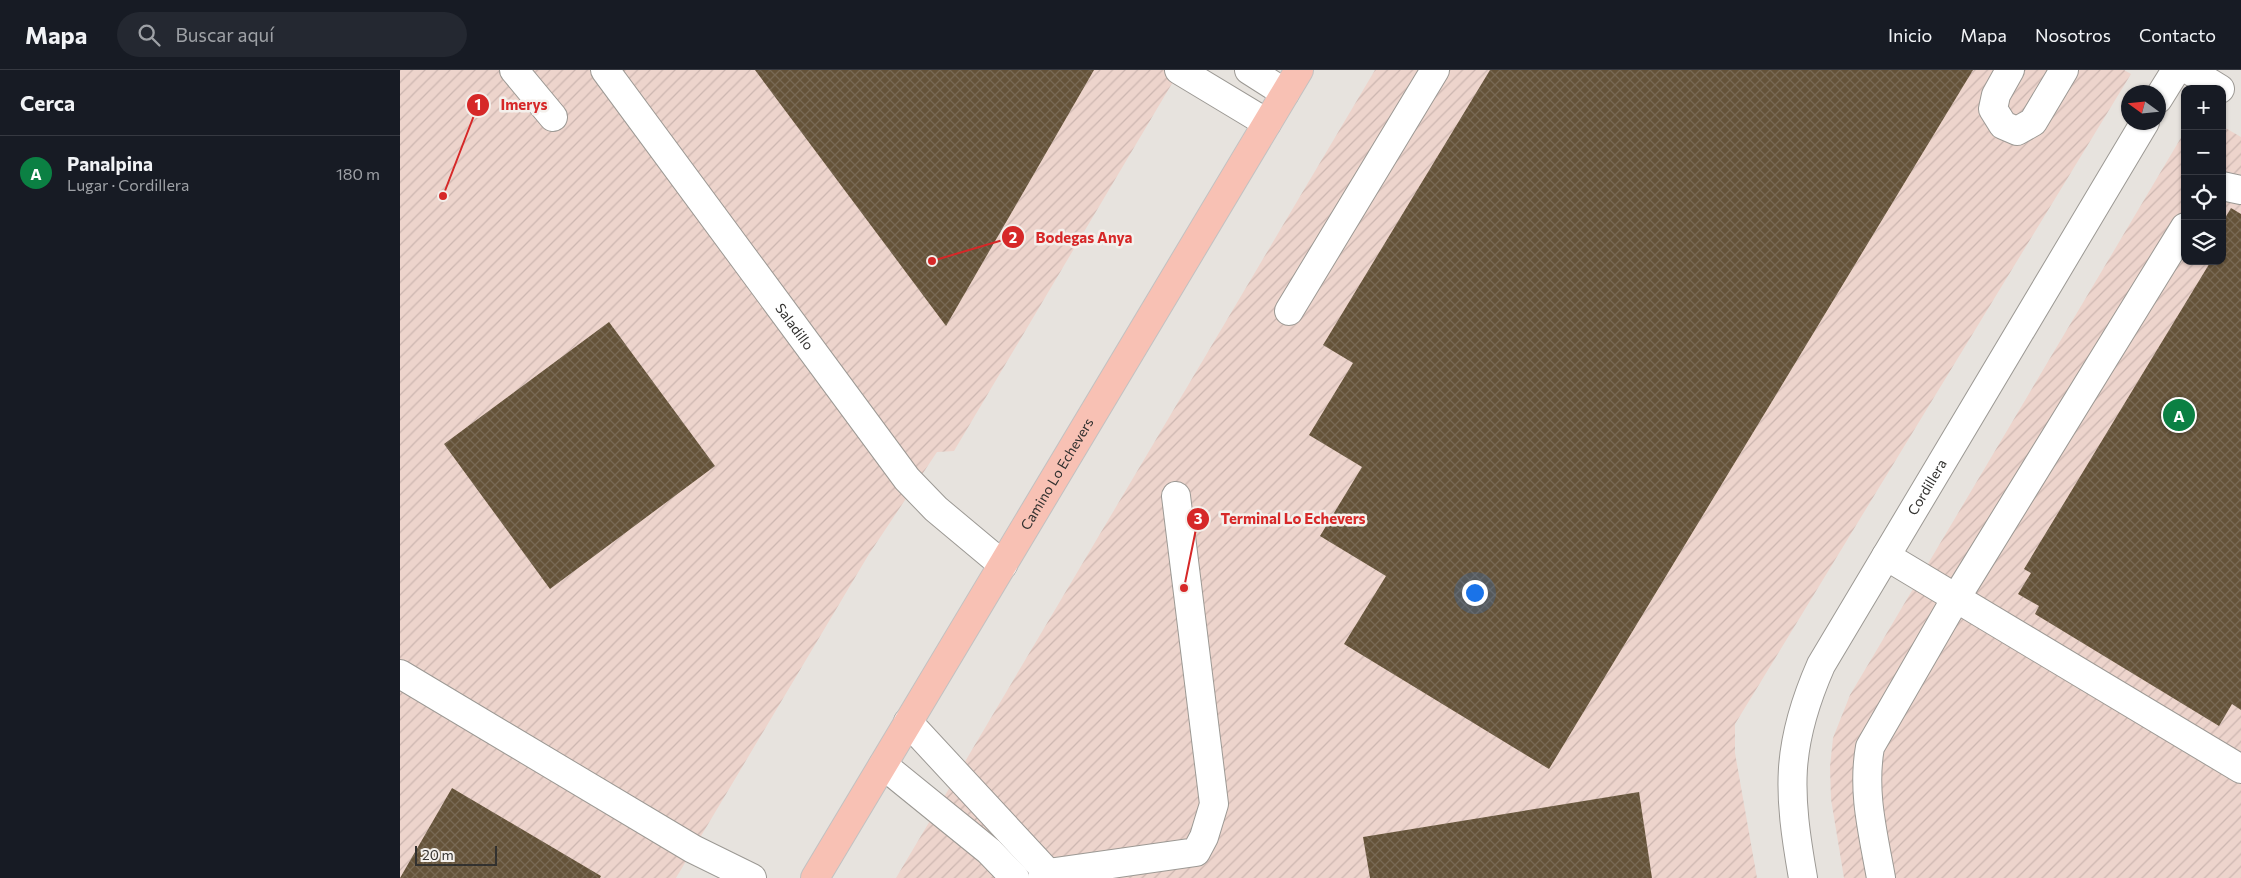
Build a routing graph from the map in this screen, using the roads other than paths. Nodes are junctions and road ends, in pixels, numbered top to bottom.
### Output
1 (514, 70) edge
2 (605, 70) edge
3 (1180, 70) edge
4 (1249, 70) edge
5 (1435, 70) edge
6 (2010, 70) edge
7 (2064, 70) edge
8 (2176, 70) edge
9 (2189, 70) edge
10 (1292, 81) edge
11 (2214, 85) edge
12 (2166, 86) edge
13 (2226, 92) edge
14 (2241, 101) edge
15 (553, 117) dead end
16 (1267, 123) junction
17 (2140, 130) edge
18 (2226, 187) edge
19 (2241, 190) edge
20 (2181, 233) edge
21 (1289, 311) dead end
22 (1176, 496) dead end
23 (1886, 556) junction
24 (1003, 565) junction
25 (1956, 598) junction
26 (400, 674) edge
27 (908, 722) junction
28 (883, 765) junction
29 (2241, 769) edge
30 (1172, 867) edge
31 (1045, 875) edge
32 (752, 878) edge
33 (815, 878) edge
34 (1015, 878) edge
35 (1803, 878) edge
36 (1881, 878) edge

1 - 15 street
2 - 24 street, Saladillo
3 - 16 street
4 - 10 street
5 - 21 street
6 - 7 street
8 - 12 street
9 - 11 street
10 - 16 main road, Camino Lo Echevers
13 - 14 street
16 - 24 main road, Camino Lo Echevers
17 - 23 street, Cordillera
18 - 19 street
20 - 25 street
22 - 30 street
23 - 25 street
23 - 35 street, Cordillera
24 - 27 main road, Camino Lo Echevers
25 - 29 street
25 - 36 street
26 - 32 street
27 - 28 main road, Camino Lo Echevers
27 - 31 street
28 - 33 main road, Camino Lo Echevers
28 - 34 street
30 - 31 street

